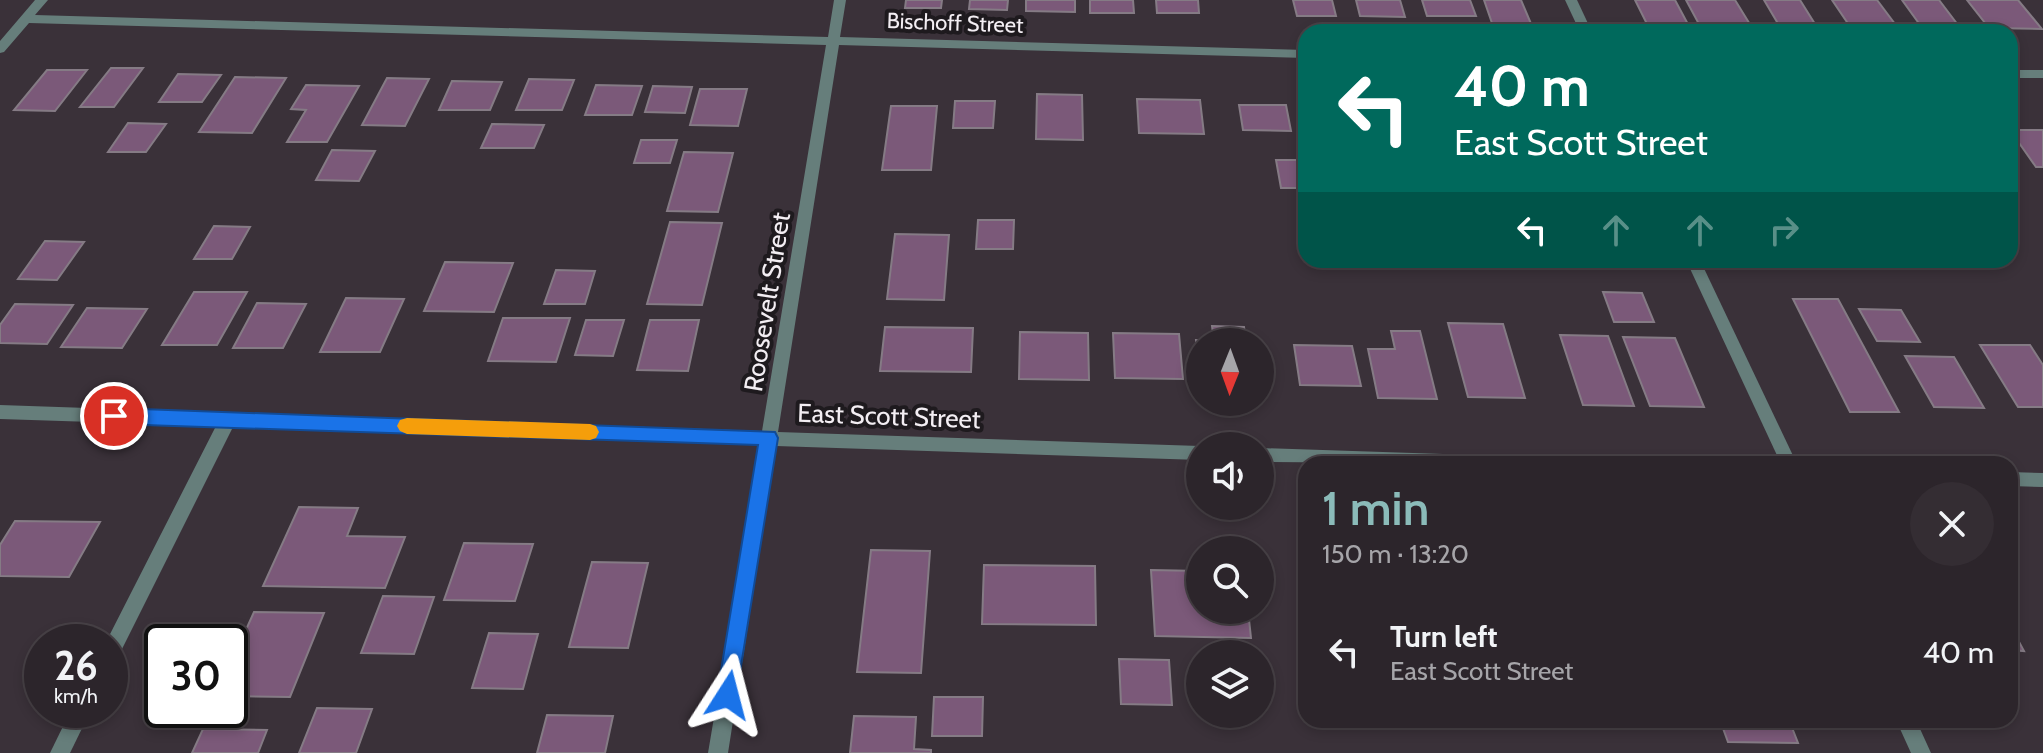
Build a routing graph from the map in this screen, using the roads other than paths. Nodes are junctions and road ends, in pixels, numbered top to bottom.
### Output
1 (42, 0) edge
2 (840, 0) edge
3 (1571, 0) edge
4 (26, 19) junction
5 (1582, 24) edge
6 (833, 39) junction
7 (0, 49) edge
8 (1298, 54) edge
9 (2018, 74) edge
10 (2043, 74) edge
11 (1697, 268) edge
12 (0, 412) edge
13 (228, 420) junction
14 (769, 438) junction
15 (1186, 453) edge
16 (1274, 455) edge
17 (1298, 456) edge
18 (1785, 456) edge
19 (2018, 479) edge
20 (2043, 480) edge
21 (125, 624) edge
22 (72, 728) edge
23 (1910, 728) edge
24 (60, 753) edge
25 (718, 753) edge
26 (1921, 753) edge

1 - 4 street
2 - 6 street, Roosevelt Street
3 - 5 street
4 - 6 street, Bischoff Street
4 - 7 street
6 - 8 street, Bischoff Street
6 - 14 street, Roosevelt Street
9 - 10 street
11 - 18 street
12 - 13 street, East Scott Street
13 - 14 street, East Scott Street
13 - 21 street
14 - 15 street, East Scott Street
14 - 25 street, Roosevelt Street
16 - 17 street
19 - 20 street
22 - 24 street
23 - 26 street

